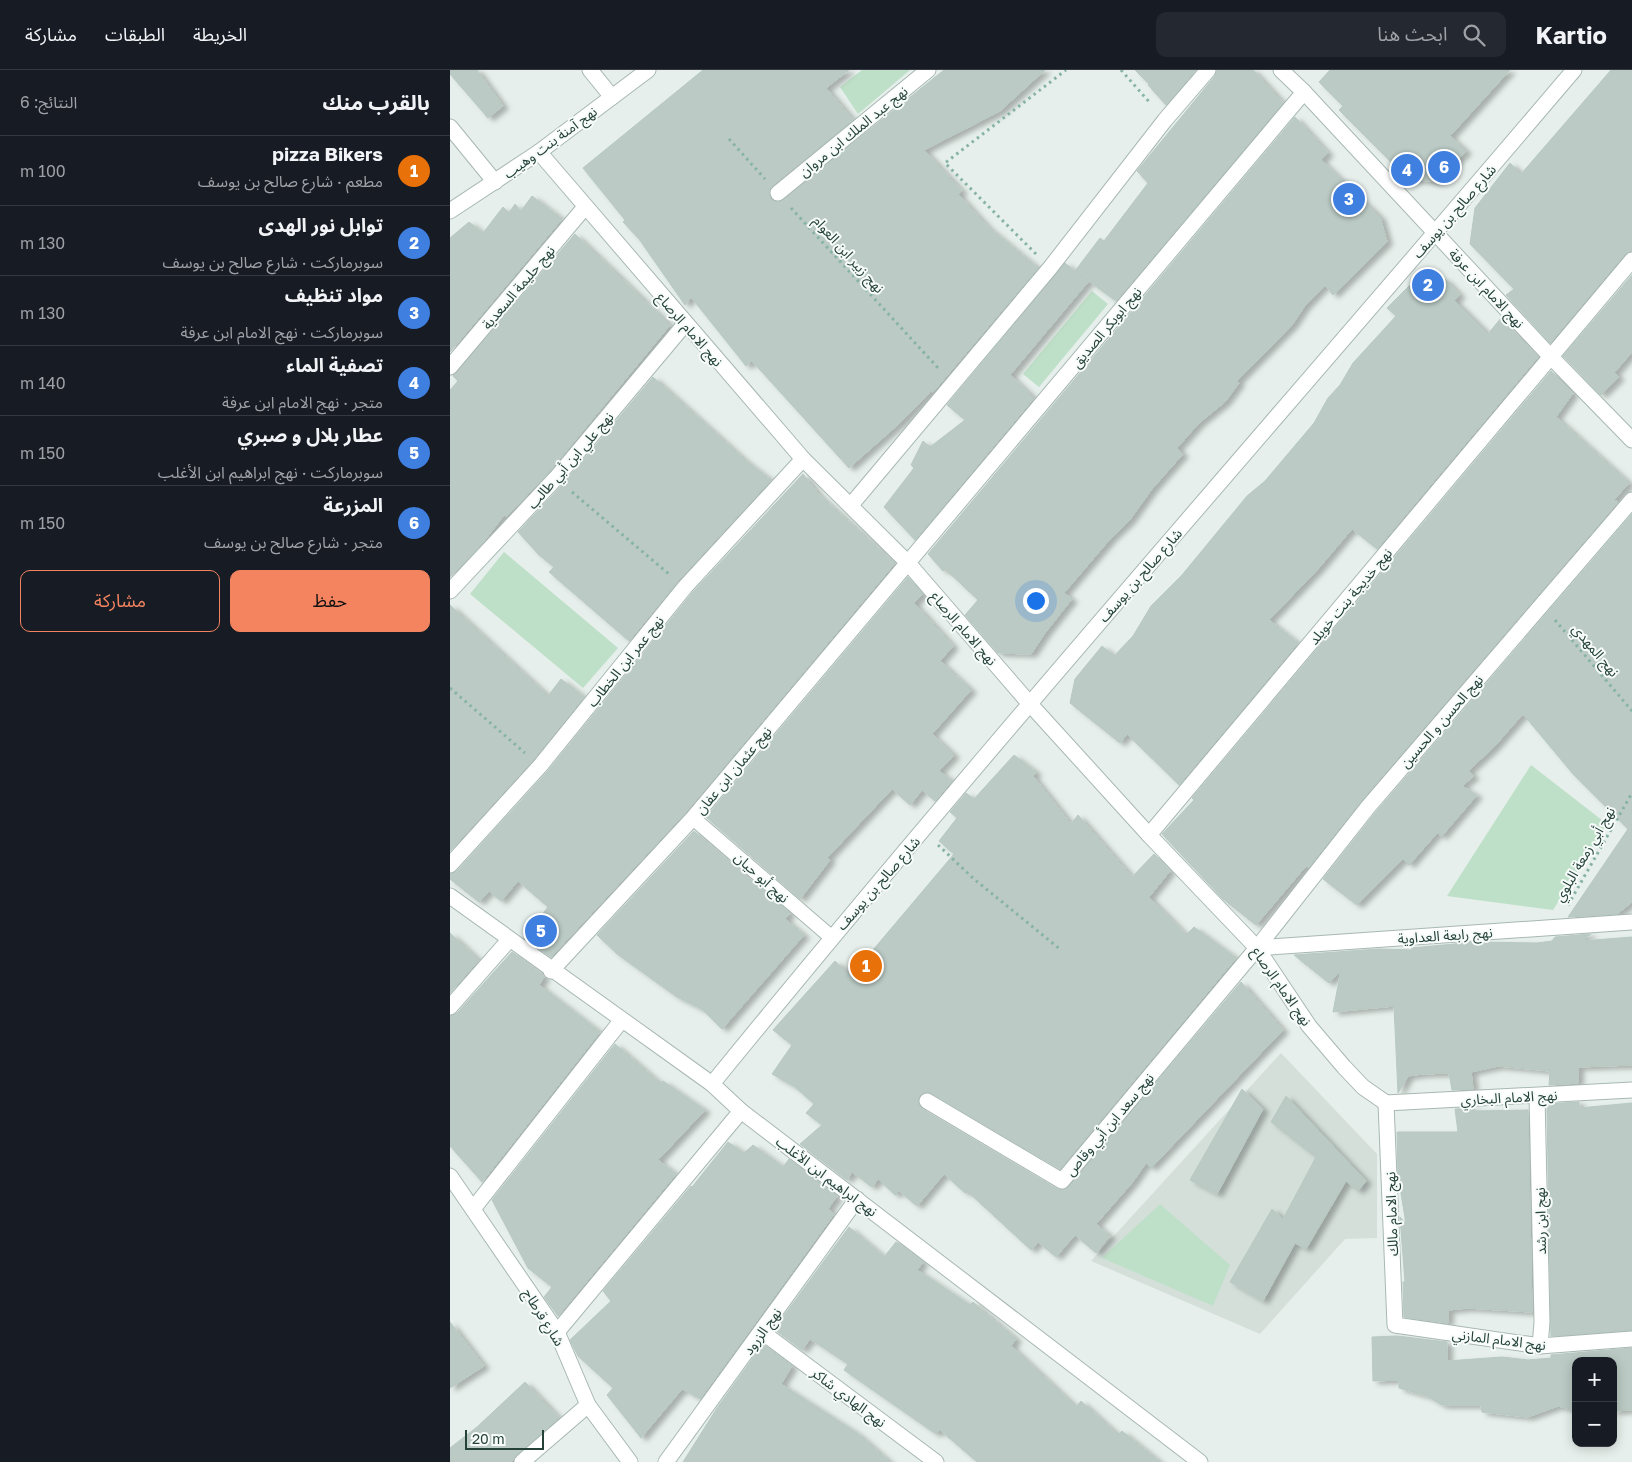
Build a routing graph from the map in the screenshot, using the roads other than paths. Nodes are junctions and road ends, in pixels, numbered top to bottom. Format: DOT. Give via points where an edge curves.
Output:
graph roads {
  1 [pos="590,70"];
  2 [pos="648,70"];
  3 [pos="928,70"];
  4 [pos="1208,70"];
  5 [pos="1281,70"];
  6 [pos="1574,70"];
  7 [pos="1304,92"];
  8 [pos="612,97"];
  9 [pos="450,127"];
  10 [pos="539,152"];
  11 [pos="495,182"];
  12 [pos="778,193"];
  13 [pos="585,207"];
  14 [pos="450,212"];
  15 [pos="1436,232"];
  16 [pos="1632,260"];
  17 [pos="685,324"];
  18 [pos="1550,356"];
  19 [pos="450,367"];
  20 [pos="1632,440"];
  21 [pos="803,459"];
  22 [pos="1632,500"];
  23 [pos="851,505"];
  24 [pos="908,563"];
  25 [pos="450,591"];
  26 [pos="1029,703"];
  27 [pos="693,818"];
  28 [pos="1149,835"];
  29 [pos="450,865"];
  30 [pos="450,896"];
  31 [pos="1632,922"];
  32 [pos="831,937"];
  33 [pos="509,940"];
  34 [pos="1257,948"];
  35 [pos="551,971"];
  36 [pos="450,1007"];
  37 [pos="621,1021"];
  38 [pos="712,1084"];
  39 [pos="1632,1090"];
  40 [pos="1537,1096"];
  41 [pos="927,1101"];
  42 [pos="1386,1103"];
  43 [pos="740,1110"];
  44 [pos="450,1176"];
  45 [pos="857,1199"];
  46 [pos="473,1209"];
  47 [pos="1395,1325"];
  48 [pos="557,1332"];
  49 [pos="762,1332"];
  50 [pos="1632,1339"];
  51 [pos="1540,1346"];
  52 [pos="588,1405"];
  53 [pos="522,1462"];
  54 [pos="630,1462"];
  55 [pos="666,1462"];
  56 [pos="936,1462"];
  57 [pos="1200,1462"];
  1 -- 8 [label="street"];
  2 -- 8 [label="street, نهج آمنة بنت وهيب"];
  3 -- 12 [label="street, نهج عبد الملك ابن مروان"];
  4 -- 23 [label="street" via="1050,268"];
  5 -- 7 [label="street, نهج الامام ابن عرفة"];
  6 -- 15 [label="street, شارع صالح بن يوسف"];
  7 -- 15 [label="street, نهج الامام ابن عرفة"];
  7 -- 24 [label="street, نهج ابوبكر الصديق"];
  8 -- 10 [label="street, نهج آمنة بنت وهيب"];
  9 -- 11 [label="street"];
  10 -- 11 [label="street, نهج آمنة بنت وهيب"];
  10 -- 13 [label="street, نهج الامام الرصاع"];
  11 -- 14 [label="street, نهج آمنة بنت وهيب"];
  13 -- 17 [label="street, نهج الامام الرصاع"];
  13 -- 19 [label="street, نهج حليمة السعدية"];
  15 -- 18 [label="street, نهج الامام ابن عرفة"];
  15 -- 26 [label="street, شارع صالح بن يوسف"];
  16 -- 18 [label="street, نهج خديجة بنت خويلد"];
  17 -- 21 [label="street, نهج الامام الرصاع"];
  17 -- 25 [label="street, نهج علي ابن أبي طالب" via="556,478"];
  18 -- 20 [label="street, نهج الامام ابن عرفة"];
  18 -- 28 [label="street, نهج خديجة بنت خويلد"];
  21 -- 23 [label="street, نهج الامام الرصاع"];
  21 -- 29 [label="street, نهج عمر ابن الخطاب" via="685,588 540,766"];
  22 -- 34 [label="street, نهج الحسن و الحسين" via="1368,807"];
  23 -- 24 [label="street, نهج الامام الرصاع"];
  24 -- 26 [label="street, نهج الامام الرصاع"];
  24 -- 27 [label="street, نهج عثمان ابن عفان"];
  26 -- 28 [label="street, نهج الامام الرصاع"];
  26 -- 32 [label="street, شارع صالح بن يوسف"];
  27 -- 32 [label="lane, نهج أبو حيان"];
  27 -- 35 [label="street, نهج عثمان ابن عفان"];
  28 -- 34 [label="street, نهج الامام الرصاع"];
  30 -- 33 [label="street, نهج ابراهيم ابن الأغلب"];
  31 -- 34 [label="street, نهج رابعة العداوية"];
  32 -- 38 [label="street, شارع صالح بن يوسف"];
  33 -- 35 [label="street, نهج ابراهيم ابن الأغلب"];
  33 -- 36 [label="street"];
  34 -- 41 [label="street, نهج سعد ابن أبي وقاص" via="1062,1181"];
  34 -- 42 [label="street, نهج الامام الرصاع" via="1309,1026 1363,1087"];
  35 -- 37 [label="street, نهج ابراهيم ابن الأغلب"];
  37 -- 38 [label="street, نهج ابراهيم ابن الأغلب"];
  37 -- 46 [label="street"];
  38 -- 43 [label="street, نهج ابراهيم ابن الأغلب"];
  39 -- 40 [label="street, نهج الامام البخاري"];
  40 -- 42 [label="street, نهج الامام البخاري"];
  40 -- 51 [label="street, نهج ابن رشد"];
  42 -- 47 [label="street, نهج الامام مالك"];
  43 -- 45 [label="street, نهج ابراهيم ابن الأغلب"];
  43 -- 48 [label="street"];
  44 -- 46 [label="street, شارع قرطاج"];
  45 -- 49 [label="street, نهج الزرود"];
  45 -- 57 [label="street, نهج ابراهيم ابن الأغلب"];
  46 -- 48 [label="street, شارع قرطاج"];
  47 -- 51 [label="street, نهج الامام المازني"];
  48 -- 52 [label="street, شارع قرطاج"];
  49 -- 55 [label="street, نهج الزرود"];
  49 -- 56 [label="street, نهج الهادي شاكر"];
  50 -- 51 [label="street, نهج الامام المازني"];
  52 -- 53 [label="street"];
  52 -- 54 [label="street, شارع قرطاج"];
}
